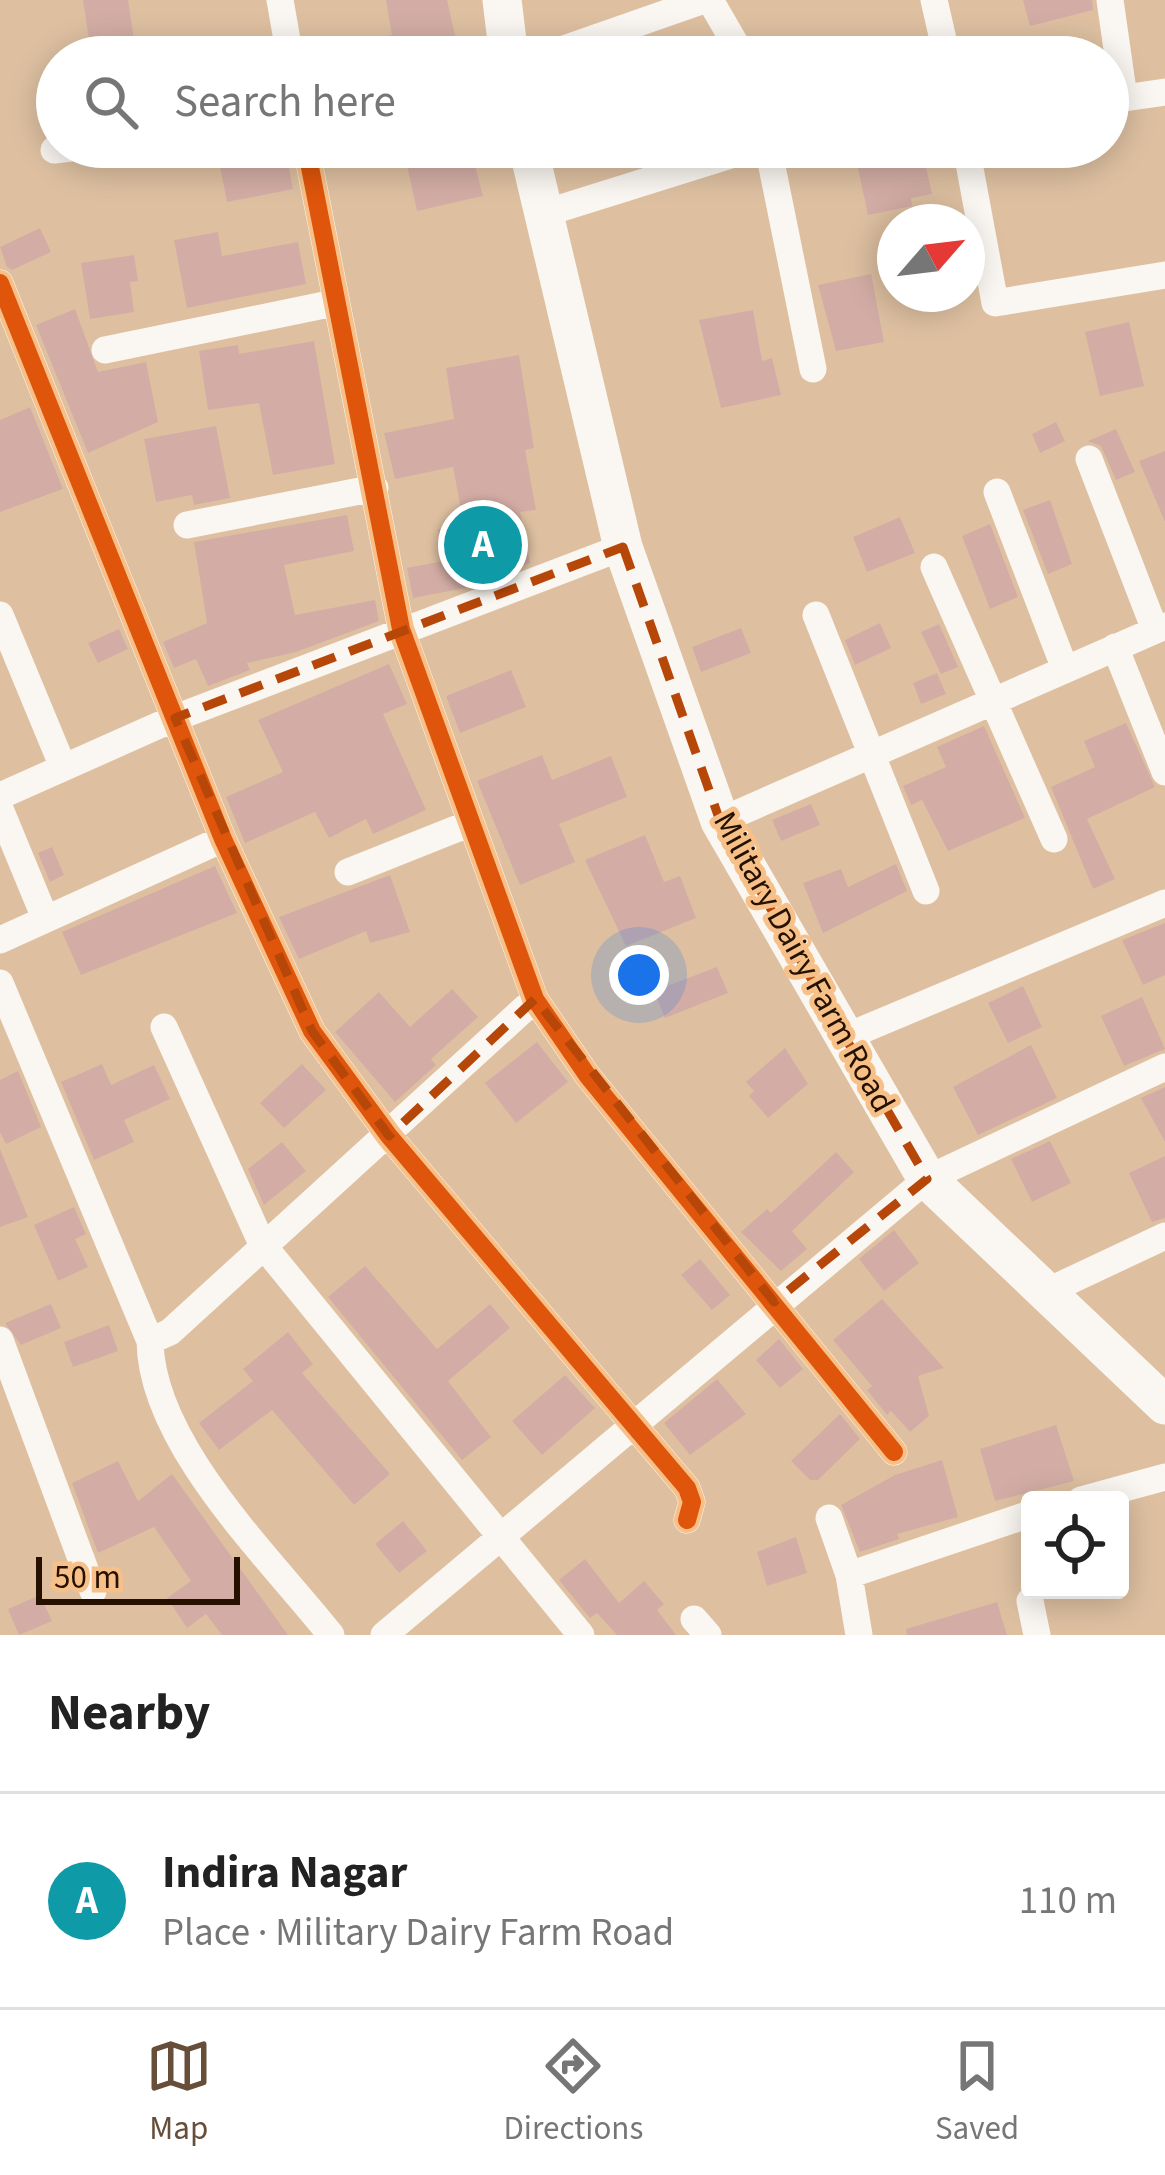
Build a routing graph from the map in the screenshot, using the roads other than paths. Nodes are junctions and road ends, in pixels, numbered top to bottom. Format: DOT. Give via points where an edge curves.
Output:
graph roads {
  1 [pos="280,0"];
  2 [pos="502,0"];
  3 [pos="707,0"];
  4 [pos="934,0"];
  5 [pos="1110,0"];
  6 [pos="286,36"];
  7 [pos="506,36"];
  8 [pos="602,36"];
  9 [pos="730,36"];
  10 [pos="942,36"];
  11 [pos="1112,36"];
  12 [pos="1165,92"];
  13 [pos="1129,97"];
  14 [pos="310,168"];
  15 [pos="532,168"];
  16 [pos="689,168"];
  17 [pos="772,168"];
  18 [pos="970,168"];
  19 [pos="542,214"];
  20 [pos="1165,275"];
  21 [pos="0,283"];
  22 [pos="334,302"];
  23 [pos="105,350"];
  24 [pos="813,369"];
  25 [pos="1089,459"];
  26 [pos="375,488"];
  27 [pos="997,492"];
  28 [pos="187,525"];
  29 [pos="623,547"];
  30 [pos="934,567"];
  31 [pos="0,615"];
  32 [pos="815,615"];
  33 [pos="1160,628"];
  34 [pos="400,629"];
  35 [pos="1115,647"];
  36 [pos="1065,670"];
  37 [pos="994,701"];
  38 [pos="175,718"];
  39 [pos="872,754"];
  40 [pos="63,766"];
  41 [pos="1165,772"];
  42 [pos="0,796"];
  43 [pos="0,809"];
  44 [pos="720,820"];
  45 [pos="471,823"];
  46 [pos="223,839"];
  47 [pos="1054,839"];
  48 [pos="348,872"];
  49 [pos="926,891"];
  50 [pos="1165,903"];
  51 [pos="45,918"];
  52 [pos="0,940"];
  53 [pos="0,983"];
  54 [pos="535,999"];
  55 [pos="164,1027"];
  56 [pos="843,1038"];
  57 [pos="1165,1067"];
  58 [pos="389,1136"];
  59 [pos="927,1179"];
  60 [pos="1165,1236"];
  61 [pos="262,1244"];
  62 [pos="1046,1292"];
  63 [pos="774,1302"];
  64 [pos="150,1341"];
  65 [pos="0,1343"];
  66 [pos="1165,1406"];
  67 [pos="636,1426"];
  68 [pos="894,1452"];
  69 [pos="1165,1477"];
  70 [pos="1114,1491"];
  71 [pos="1021,1517"];
  72 [pos="829,1518"];
  73 [pos="687,1520"];
  74 [pos="503,1536"];
  75 [pos="849,1575"];
  76 [pos="93,1591"];
  77 [pos="1030,1601"];
  78 [pos="331,1635"];
  79 [pos="384,1635"];
  80 [pos="581,1635"];
  81 [pos="859,1635"];
  82 [pos="1037,1635"];
  1 -- 6 [label="street"];
  2 -- 7 [label="main road"];
  3 -- 8 [label="street"];
  3 -- 9 [label="street"];
  4 -- 10 [label="street"];
  5 -- 11 [label="street"];
  12 -- 13 [label="street"];
  14 -- 22 [label="street"];
  15 -- 19 [label="main road, Military Dairy Farm Road"];
  16 -- 19 [label="street"];
  17 -- 24 [label="street"];
  18 -- 20 [label="street" via="995,303"];
  19 -- 29 [label="main road, Military Dairy Farm Road"];
  21 -- 38 [label="street"];
  22 -- 23 [label="street"];
  22 -- 26 [label="street"];
  25 -- 33 [label="street"];
  26 -- 28 [label="street"];
  26 -- 34 [label="street"];
  27 -- 36 [label="street"];
  29 -- 34 [label="street"];
  29 -- 44 [label="main road, Military Dairy Farm Road"];
  30 -- 37 [label="street"];
  31 -- 40 [label="street"];
  32 -- 39 [label="street"];
  33 -- 35 [label="street"];
  34 -- 38 [label="street"];
  34 -- 45 [label="street"];
  35 -- 36 [label="street"];
  35 -- 41 [label="street"];
  36 -- 37 [label="street"];
  37 -- 39 [label="street"];
  37 -- 47 [label="street"];
  38 -- 40 [label="street"];
  38 -- 46 [label="street"];
  39 -- 44 [label="street"];
  39 -- 49 [label="street"];
  40 -- 42 [label="street"];
  43 -- 51 [label="street"];
  44 -- 56 [label="main road, Military Dairy Farm Road"];
  45 -- 48 [label="street"];
  45 -- 54 [label="street"];
  46 -- 51 [label="street"];
  46 -- 58 [label="street" via="312,1031"];
  50 -- 56 [label="street"];
  51 -- 52 [label="street"];
  53 -- 64 [label="street"];
  54 -- 58 [label="street"];
  54 -- 63 [label="street" via="587,1075"];
  55 -- 61 [label="street"];
  56 -- 59 [label="main road, Military Dairy Farm Road"];
  57 -- 59 [label="street"];
  58 -- 61 [label="street"];
  58 -- 67 [label="street"];
  59 -- 62 [label="main road, Military Dairy Farm Road"];
  59 -- 63 [label="street"];
  60 -- 62 [label="street"];
  61 -- 64 [label="street" via="170,1332"];
  61 -- 74 [label="street"];
  62 -- 66 [label="main road, Military Dairy Farm Road"];
  63 -- 67 [label="street"];
  63 -- 68 [label="street"];
  64 -- 78 [label="street" via="153,1372 189,1453"];
  65 -- 76 [label="street"];
  67 -- 73 [label="street" via="687,1488"];
  67 -- 74 [label="street"];
  69 -- 70 [label="street"];
  71 -- 75 [label="street"];
  72 -- 75 [label="street"];
  74 -- 79 [label="street"];
  74 -- 80 [label="street"];
  75 -- 81 [label="street"];
  77 -- 82 [label="street"];
}
